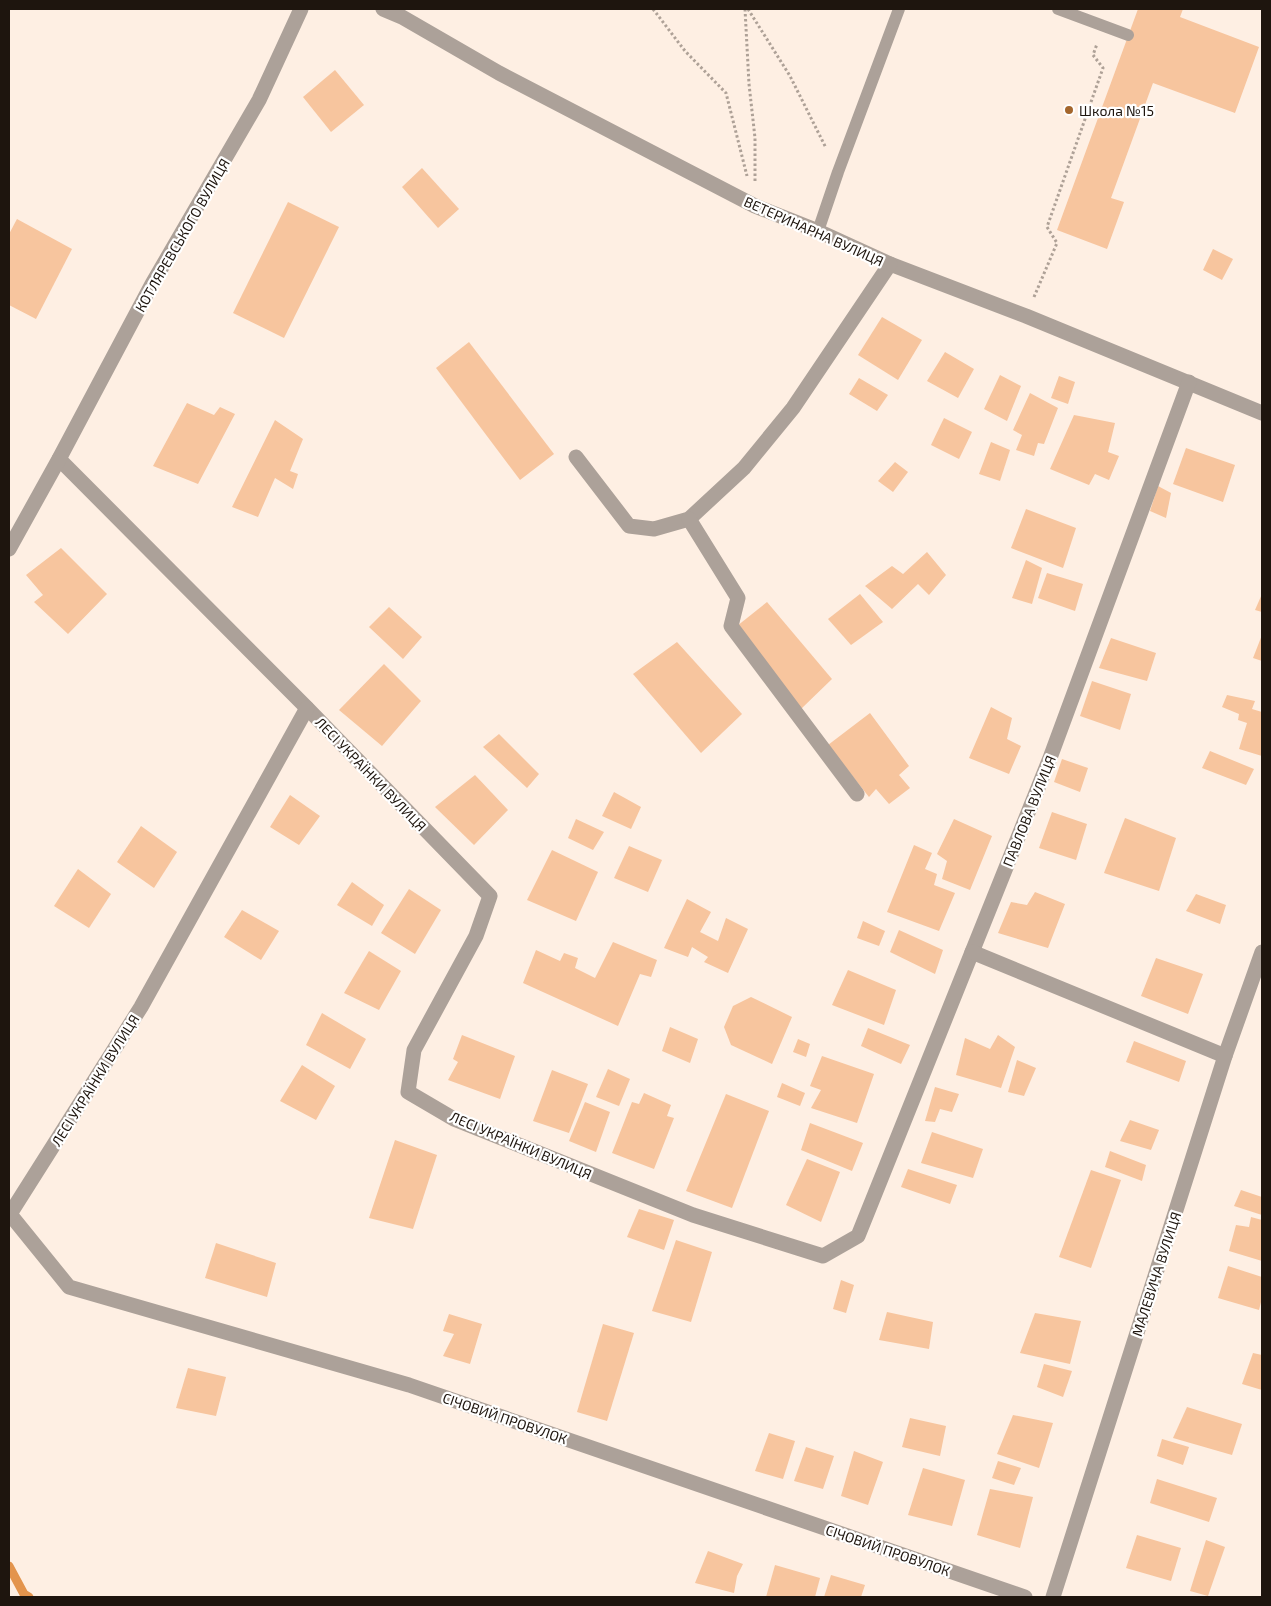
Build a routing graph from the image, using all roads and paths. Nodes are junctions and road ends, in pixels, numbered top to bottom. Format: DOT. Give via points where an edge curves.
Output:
graph roads {
  1 [pos="301,9"];
  2 [pos="383,9"];
  3 [pos="653,9"];
  4 [pos="747,9"];
  5 [pos="899,9"];
  6 [pos="1058,9"];
  7 [pos="1104,26"];
  8 [pos="1128,35"];
  9 [pos="838,172"];
  10 [pos="754,206"];
  11 [pos="818,231"];
  12 [pos="890,264"];
  13 [pos="1026,316"];
  14 [pos="1189,382"];
  15 [pos="1262,414"];
  16 [pos="576,457"];
  17 [pos="59,459"];
  18 [pos="690,519"];
  19 [pos="9,549"];
  20 [pos="307,708"];
  21 [pos="857,794"];
  22 [pos="972,952"];
  23 [pos="1262,952"];
  24 [pos="1225,1056"];
  25 [pos="9,1214"];
  26 [pos="858,1236"];
  27 [pos="1025,1597"];
  28 [pos="1053,1597"];
  1 -- 17 [label="street, КОТЛЯРЕВСЬКОГО ВУЛИЦЯ" via="260,100 152,284"];
  2 -- 10 [label="street, ВЕТЕРИНАРНА ВУЛИЦЯ"];
  3 -- 10 [label="path" via="685,51 726,93"];
  4 -- 9 [label="path" via="790,76"];
  4 -- 10 [label="path" via="749,84 755,138"];
  5 -- 9 [label="lane"];
  6 -- 7 [label="lane"];
  7 -- 8 [label="lane"];
  7 -- 13 [label="path" via="1093,55 1104,68 1047,227 1057,243"];
  9 -- 11 [label="lane"];
  10 -- 11 [label="street, ВЕТЕРИНАРНА ВУЛИЦЯ"];
  11 -- 12 [label="street, ВЕТЕРИНАРНА ВУЛИЦЯ"];
  12 -- 13 [label="street, ВЕТЕРИНАРНА ВУЛИЦЯ"];
  12 -- 18 [label="street" via="792,408 744,468"];
  13 -- 14 [label="street, ВЕТЕРИНАРНА ВУЛИЦЯ"];
  14 -- 15 [label="street, ВЕТЕРИНАРНА ВУЛИЦЯ"];
  14 -- 22 [label="street, ПАВЛОВА ВУЛИЦЯ" via="1054,749"];
  16 -- 18 [label="street" via="628,526 654,529"];
  17 -- 19 [label="street, КОТЛЯРЕВСЬКОГО ВУЛИЦЯ"];
  17 -- 20 [label="street, ЛЕСІ УКРАЇНКИ ВУЛИЦЯ"];
  18 -- 21 [label="street" via="738,598 732,626"];
  20 -- 25 [label="street, ЛЕСІ УКРАЇНКИ ВУЛИЦЯ" via="141,1007"];
  20 -- 26 [label="street, ЛЕСІ УКРАЇНКИ ВУЛИЦЯ" via="490,896 476,936 414,1050 408,1092 454,1119 693,1215 823,1256"];
  22 -- 24 [label="street"];
  22 -- 26 [label="street, ПАВЛОВА ВУЛИЦЯ"];
  23 -- 24 [label="street, МАЛЕВИЧА ВУЛИЦЯ"];
  24 -- 28 [label="street, МАЛЕВИЧА ВУЛИЦЯ"];
  25 -- 27 [label="street, СІЧОВИЙ ПРОВУЛОК" via="69,1288 409,1385"];
}
